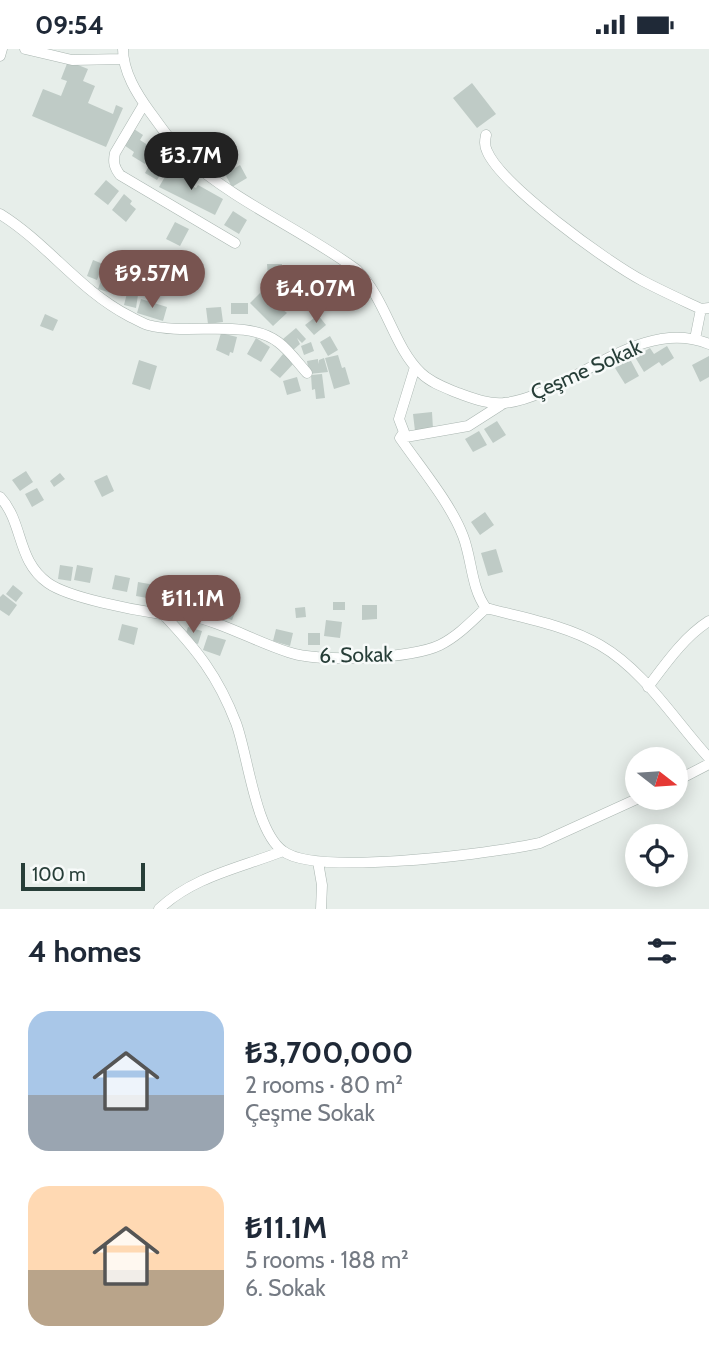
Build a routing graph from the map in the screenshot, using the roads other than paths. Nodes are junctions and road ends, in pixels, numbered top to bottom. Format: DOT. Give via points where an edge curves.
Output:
graph roads {
  1 [pos="2,49"];
  2 [pos="25,49"];
  3 [pos="123,54"];
  4 [pos="0,56"];
  5 [pos="144,104"];
  6 [pos="486,135"];
  7 [pos="0,214"];
  8 [pos="235,243"];
  9 [pos="705,308"];
  10 [pos="695,339"];
  11 [pos="709,344"];
  12 [pos="415,367"];
  13 [pos="307,373"];
  14 [pos="504,403"];
  15 [pos="400,438"];
  16 [pos="0,497"];
  17 [pos="486,608"];
  18 [pos="163,614"];
  19 [pos="709,621"];
  20 [pos="648,687"];
  21 [pos="709,758"];
  22 [pos="709,764"];
  23 [pos="688,775"];
  24 [pos="625,804"];
  25 [pos="283,851"];
  26 [pos="318,862"];
  27 [pos="159,909"];
  28 [pos="321,909"];
  1 -- 4 [label="street"];
  2 -- 3 [label="street" via="72,60"];
  3 -- 5 [label="street, Çeşme Sokak"];
  5 -- 8 [label="street" via="115,153 115,169"];
  5 -- 12 [label="street, Çeşme Sokak" via="196,165 357,269 374,289"];
  6 -- 9 [label="street" via="487,152 504,176 573,234 642,281"];
  7 -- 13 [label="street" via="24,229 99,298 124,313 148,325 258,331 281,344"];
  9 -- 10 [label="street"];
  10 -- 11 [label="street, Çeşme Sokak"];
  10 -- 14 [label="street, Çeşme Sokak" via="628,348 541,392"];
  12 -- 14 [label="street, Çeşme Sokak" via="444,387"];
  12 -- 15 [label="street" via="399,419 404,432"];
  14 -- 15 [label="street" via="468,426"];
  15 -- 17 [label="street" via="462,533 477,596"];
  16 -- 18 [label="street, 6. Sokak" via="12,513 26,560 47,583 72,594"];
  17 -- 18 [label="street, 6. Sokak" via="454,637 432,648 409,654 341,657 290,653 197,618"];
  17 -- 20 [label="street" via="586,638 611,652"];
  18 -- 25 [label="street" via="212,673 236,723 260,813"];
  19 -- 20 [label="street" via="678,649"];
  20 -- 21 [label="street"];
  22 -- 23 [label="street"];
  24 -- 26 [label="street" via="525,846 402,860"];
  25 -- 26 [label="street"];
  25 -- 27 [label="street" via="204,879"];
  26 -- 28 [label="street"];
}
